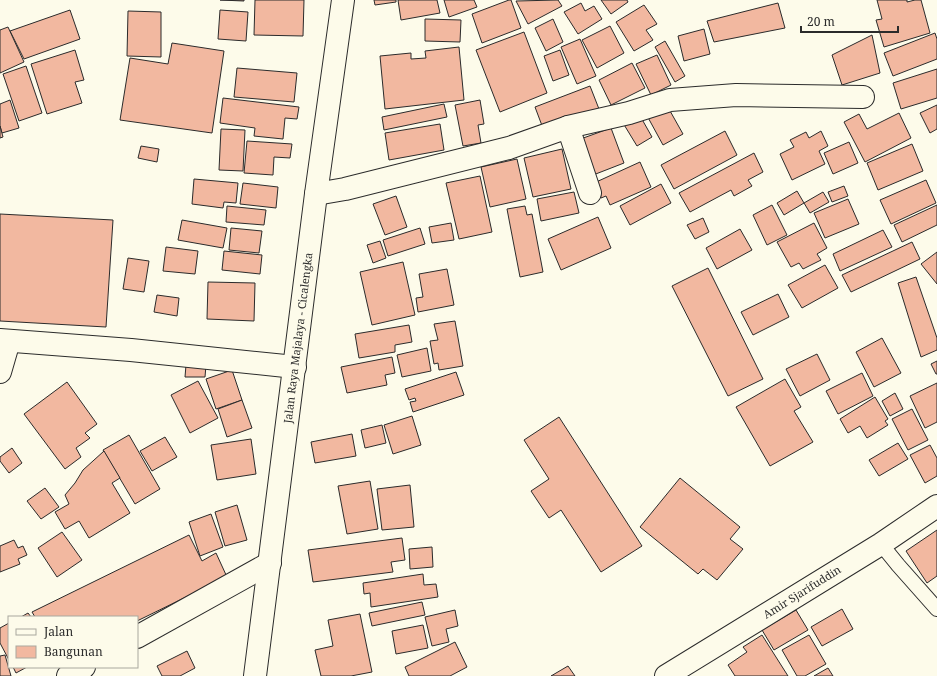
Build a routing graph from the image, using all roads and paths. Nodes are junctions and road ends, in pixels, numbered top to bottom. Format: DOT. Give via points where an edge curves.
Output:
graph roads {
  1 [pos="343,0"];
  2 [pos="863,97"];
  3 [pos="568,127"];
  4 [pos="590,193"];
  5 [pos="316,194"];
  6 [pos="5,340"];
  7 [pos="295,367"];
  8 [pos="0,372"];
  9 [pos="937,506"];
  10 [pos="881,544"];
  11 [pos="270,563"];
  12 [pos="937,609"];
  13 [pos="138,636"];
  14 [pos="82,668"];
  15 [pos="680,673"];
  16 [pos="68,676"];
  17 [pos="255,676"];
  1 -- 5 [label="street, Jalan Raya Majalaya - Cicalengka"];
  2 -- 3 [label="street" via="736,95 670,100 629,113"];
  3 -- 4 [label="street"];
  3 -- 5 [label="street" via="509,148"];
  5 -- 7 [label="street, Jalan Raya Majalaya - Cicalengka"];
  6 -- 7 [label="street"];
  6 -- 8 [label="street"];
  7 -- 11 [label="street, Jalan Raya Majalaya - Cicalengka"];
  9 -- 10 [label="street, Amir Sjarifuddin"];
  10 -- 12 [label="lane"];
  10 -- 15 [label="street, Amir Sjarifuddin"];
  11 -- 13 [label="street"];
  11 -- 17 [label="street, Jalan Raya Majalaya - Cicalengka"];
  14 -- 16 [label="street"];
}
